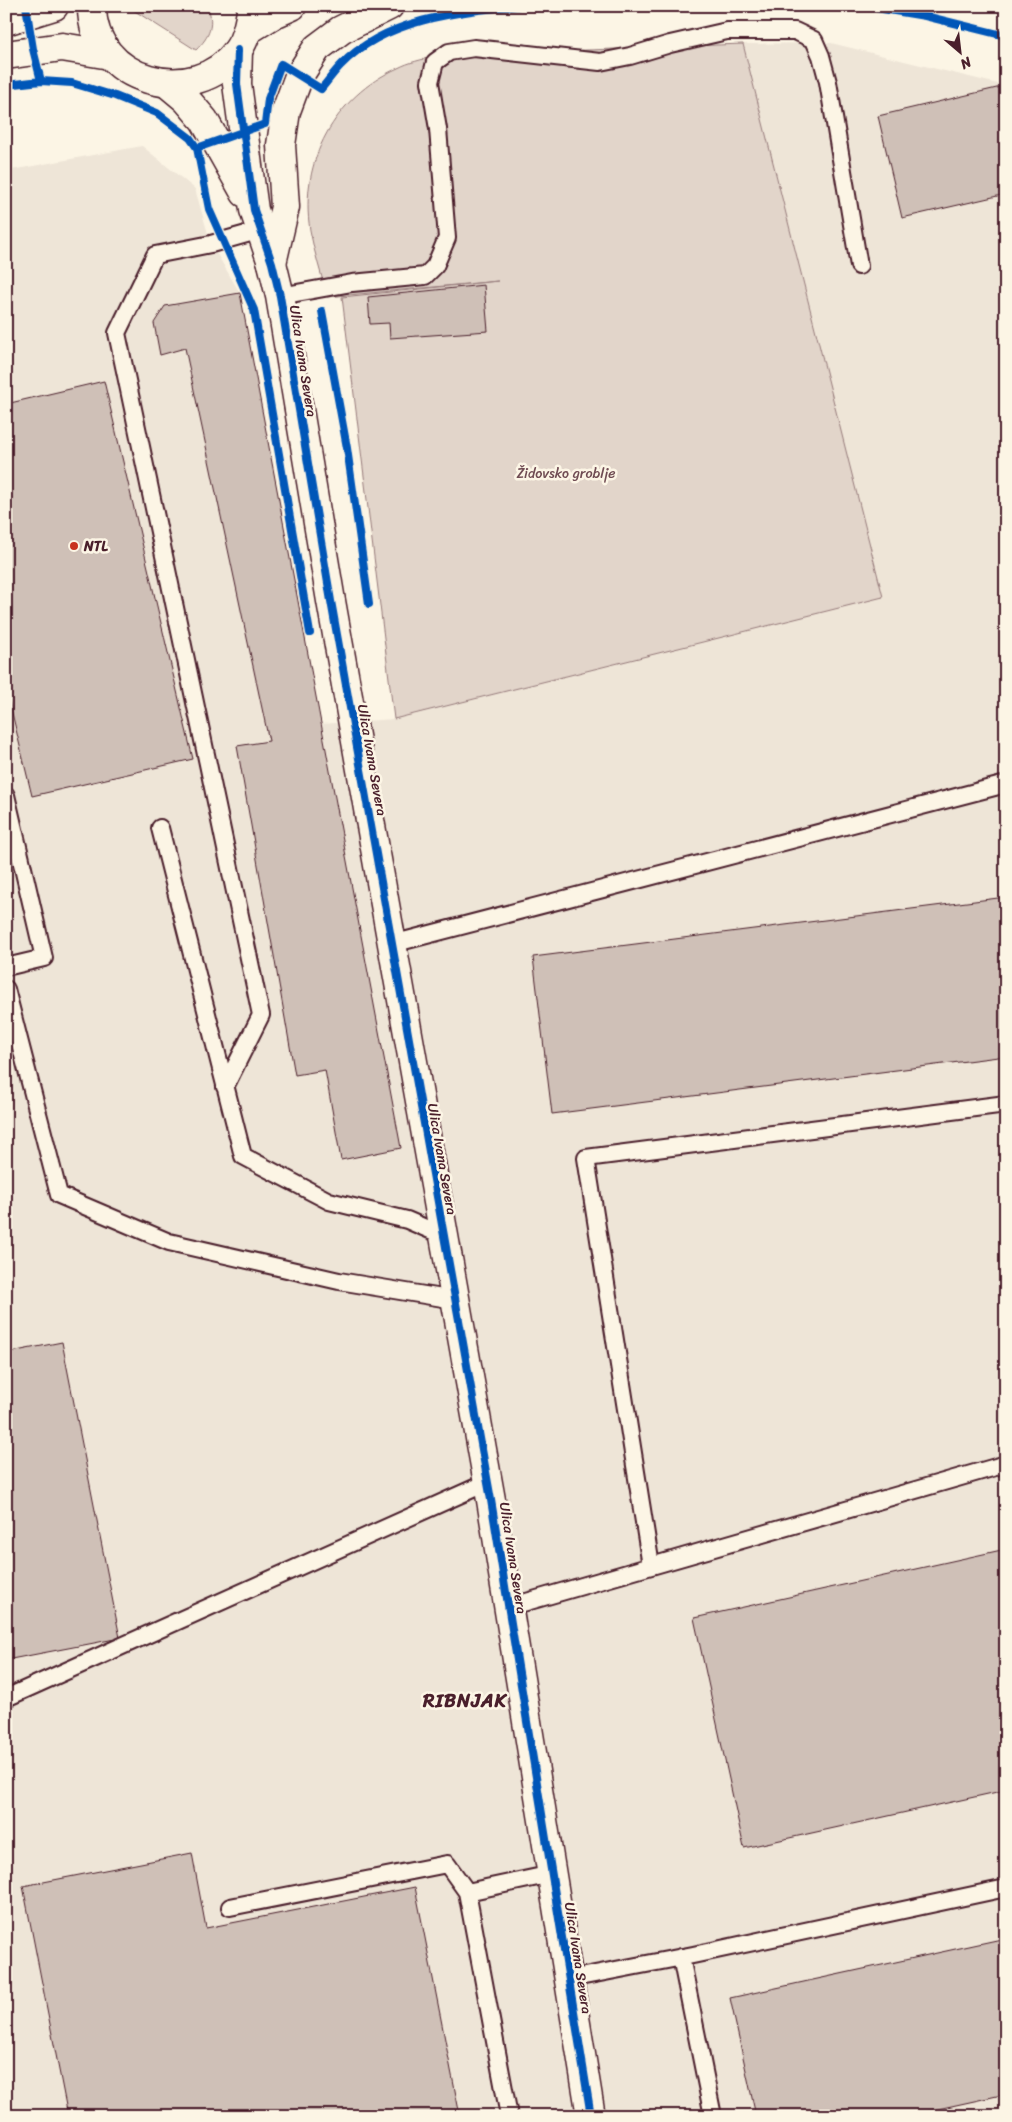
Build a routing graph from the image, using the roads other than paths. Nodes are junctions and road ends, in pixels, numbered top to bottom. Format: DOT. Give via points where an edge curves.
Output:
graph roads {
  1 [pos="54,6"];
  2 [pos="92,6"];
  3 [pos="292,6"];
  4 [pos="389,6"];
  5 [pos="6,21"];
  6 [pos="246,29"];
  7 [pos="6,55"];
  8 [pos="110,55"];
  9 [pos="168,84"];
  10 [pos="258,220"];
  11 [pos="272,263"];
  12 [pos="859,266"];
  13 [pos="280,296"];
  14 [pos="1006,784"];
  15 [pos="6,795"];
  16 [pos="160,828"];
  17 [pos="392,944"];
  18 [pos="6,967"];
  19 [pos="6,989"];
  20 [pos="225,1087"];
  21 [pos="1006,1104"];
  22 [pos="444,1236"];
  23 [pos="455,1300"];
  24 [pos="1006,1464"];
  25 [pos="488,1482"];
  26 [pos="651,1566"];
  27 [pos="509,1607"];
  28 [pos="6,1698"];
  29 [pos="552,1874"];
  30 [pos="1006,1888"];
  31 [pos="467,1892"];
  32 [pos="230,1907"];
  33 [pos="681,1957"];
  34 [pos="569,1979"];
  35 [pos="509,2116"];
  36 [pos="591,2116"];
  37 [pos="713,2116"];
  1 -- 5 [label="street"];
  2 -- 8 [label="street" via="98,35"];
  3 -- 6 [label="street"];
  4 -- 11 [label="street" via="341,30 317,48 299,76 286,112 282,137 285,207"];
  6 -- 9 [label="street" via="224,65 207,76"];
  6 -- 10 [label="street, Ulica Ivana Severa" via="237,84"];
  7 -- 8 [label="street" via="62,47"];
  8 -- 9 [label="street" via="132,73 146,80"];
  9 -- 10 [label="street, Ulica Ivana Severa" via="204,120"];
  10 -- 11 [label="street, Ulica Ivana Severa"];
  10 -- 20 [label="lane" via="211,244 155,255 117,334 261,1016"];
  11 -- 13 [label="street, Ulica Ivana Severa"];
  12 -- 13 [label="lane" via="828,82 814,40 795,31 727,31 600,62 474,48 449,52 435,62 430,82 438,129 447,238 435,266 425,276 352,283"];
  13 -- 17 [label="street, Ulica Ivana Severa"];
  14 -- 17 [label="lane"];
  15 -- 18 [label="lane" via="44,958"];
  16 -- 20 [label="lane"];
  17 -- 22 [label="street, Ulica Ivana Severa"];
  19 -- 23 [label="lane" via="59,1195 169,1242 339,1281"];
  20 -- 22 [label="lane" via="243,1156 329,1201 407,1220"];
  21 -- 26 [label="lane" via="586,1158"];
  22 -- 23 [label="street, Ulica Ivana Severa"];
  23 -- 25 [label="street, Ulica Ivana Severa"];
  24 -- 26 [label="lane"];
  25 -- 27 [label="street, Ulica Ivana Severa"];
  25 -- 28 [label="lane"];
  26 -- 27 [label="lane"];
  27 -- 29 [label="street, Ulica Ivana Severa"];
  29 -- 31 [label="lane"];
  29 -- 34 [label="street, Ulica Ivana Severa"];
  30 -- 33 [label="lane"];
  31 -- 32 [label="lane" via="447,1864"];
  31 -- 35 [label="lane"];
  33 -- 34 [label="lane"];
  33 -- 37 [label="lane"];
  34 -- 36 [label="street, Ulica Ivana Severa"];
}
